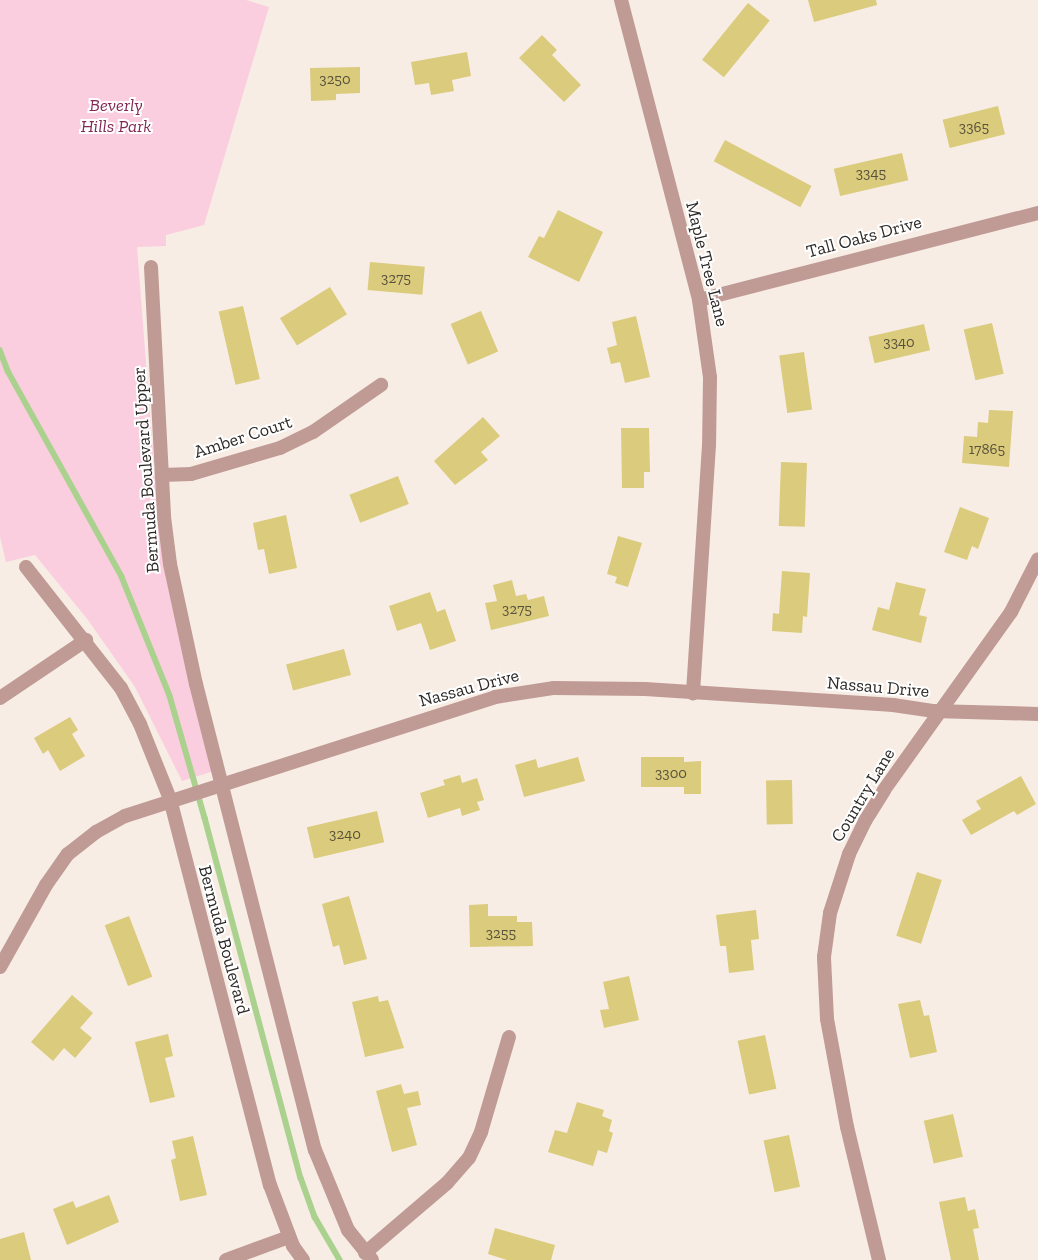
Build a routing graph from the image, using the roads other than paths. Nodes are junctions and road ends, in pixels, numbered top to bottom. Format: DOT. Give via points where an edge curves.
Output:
graph roads {
  1 [pos="621,0"];
  2 [pos="1038,213"];
  3 [pos="151,267"];
  4 [pos="699,300"];
  5 [pos="380,385"];
  6 [pos="162,475"];
  7 [pos="1038,558"];
  8 [pos="26,567"];
  9 [pos="86,640"];
  10 [pos="693,693"];
  11 [pos="0,698"];
  12 [pos="942,712"];
  13 [pos="1038,714"];
  14 [pos="216,787"];
  15 [pos="170,799"];
  16 [pos="0,967"];
  17 [pos="509,1037"];
  18 [pos="289,1237"];
  19 [pos="368,1257"];
  20 [pos="226,1260"];
  21 [pos="303,1260"];
  22 [pos="879,1260"];
  1 -- 4 [label="street, Maple Tree Lane"];
  2 -- 4 [label="street, Tall Oaks Drive"];
  3 -- 6 [label="street, Bermuda Boulevard Upper"];
  4 -- 10 [label="street, Maple Tree Lane" via="710,377 709,444"];
  5 -- 6 [label="street, Amber Court" via="313,432 280,448 191,474"];
  6 -- 14 [label="street, Bermuda Boulevard Upper" via="170,564"];
  7 -- 12 [label="street, Country Lane" via="1011,612"];
  8 -- 9 [label="street, Bermuda Boulevard"];
  9 -- 11 [label="street"];
  9 -- 15 [label="street, Bermuda Boulevard" via="121,688 140,724"];
  10 -- 12 [label="street, Nassau Drive" via="893,705"];
  10 -- 14 [label="street, Nassau Drive" via="585,687 527,690 459,707"];
  12 -- 13 [label="street, Nassau Drive"];
  12 -- 22 [label="street, Country Lane" via="865,821 839,881 826,933 824,989 830,1042"];
  14 -- 15 [label="street, Nassau Drive"];
  14 -- 19 [label="street, Bermuda Boulevard" via="315,1150 348,1230"];
  15 -- 16 [label="street, Nassau Drive" via="125,816 96,832 68,854 46,885"];
  15 -- 18 [label="street, Bermuda Boulevard" via="268,1175"];
  17 -- 19 [label="street" via="481,1132 469,1158"];
  18 -- 20 [label="street"];
  18 -- 21 [label="street, Bermuda Boulevard"];
}
